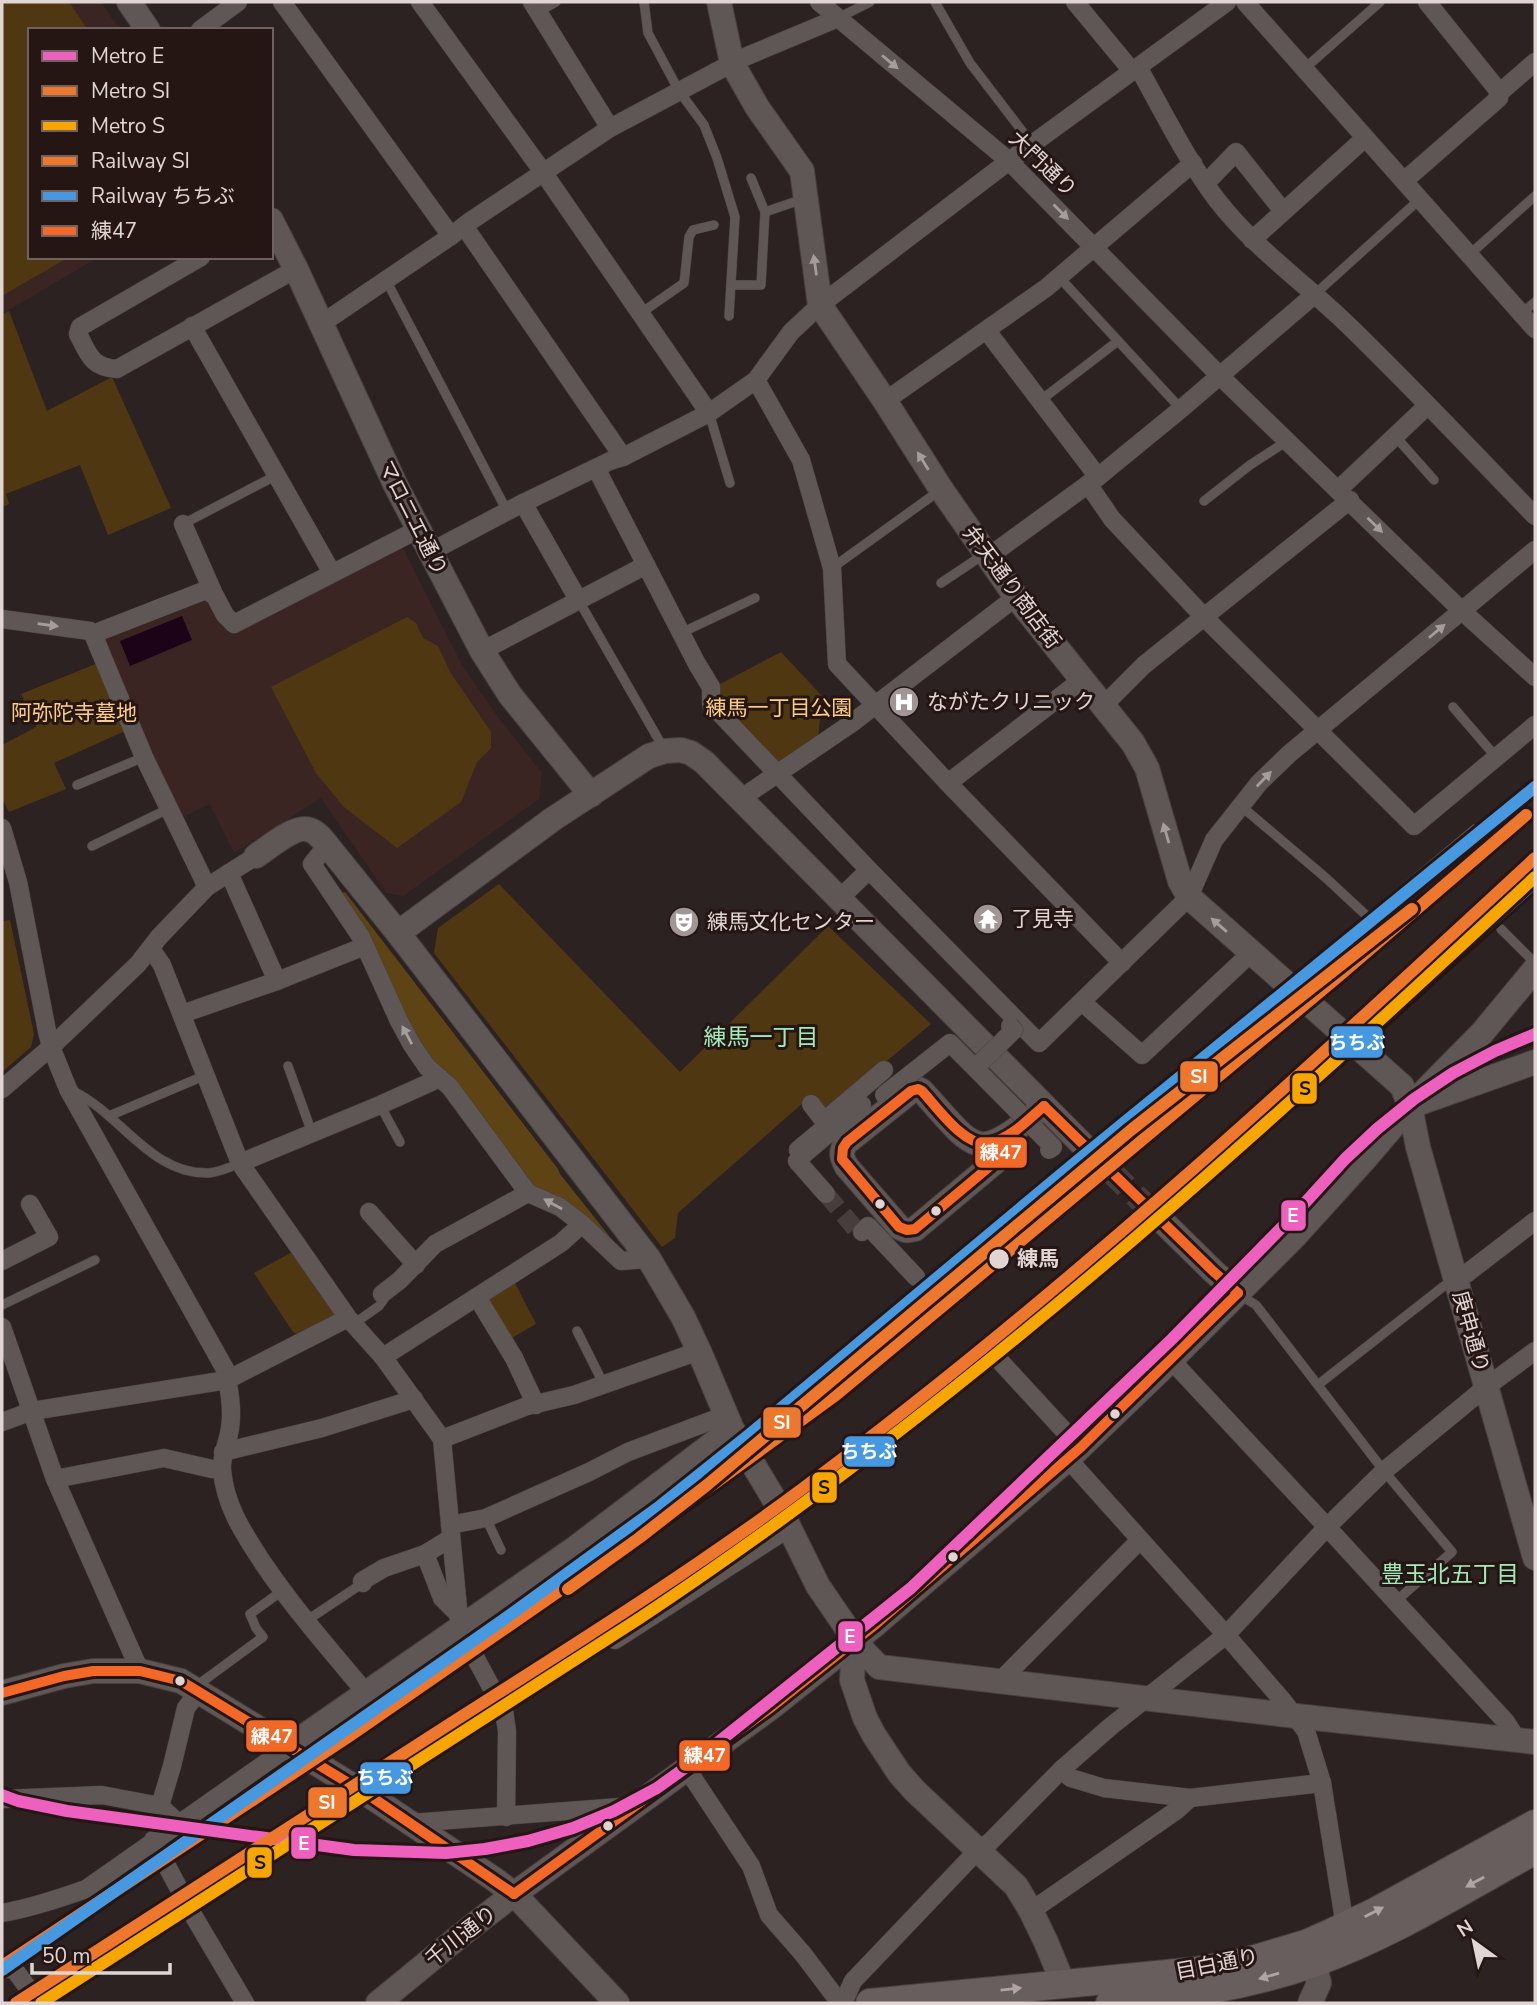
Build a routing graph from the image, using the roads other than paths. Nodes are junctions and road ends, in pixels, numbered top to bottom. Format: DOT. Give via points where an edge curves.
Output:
graph roads {
  1 [pos="129,2"];
  2 [pos="238,2"];
  3 [pos="282,2"];
  4 [pos="420,2"];
  5 [pos="556,2"];
  6 [pos="644,2"];
  7 [pos="719,2"];
  8 [pos="870,2"];
  9 [pos="935,2"];
  10 [pos="1075,2"];
  11 [pos="1227,2"];
  12 [pos="1245,2"];
  13 [pos="1380,2"];
  14 [pos="1427,2"];
  15 [pos="535,7"];
  16 [pos="827,7"];
  17 [pos="147,28"];
  18 [pos="203,28"];
  19 [pos="1535,62"];
  20 [pos="732,63"];
  21 [pos="1135,69"];
  22 [pos="1304,69"];
  23 [pos="679,91"];
  24 [pos="1498,94"];
  25 [pos="610,128"];
  26 [pos="1365,138"];
  27 [pos="1032,145"];
  28 [pos="1009,161"];
  29 [pos="1193,163"];
  30 [pos="542,172"];
  31 [pos="751,178"];
  32 [pos="1404,181"];
  33 [pos="1206,183"];
  34 [pos="1535,197"];
  35 [pos="805,199"];
  36 [pos="1420,199"];
  37 [pos="1283,211"];
  38 [pos="765,212"];
  39 [pos="273,224"];
  40 [pos="714,225"];
  41 [pos="457,231"];
  42 [pos="1252,240"];
  43 [pos="1095,247"];
  44 [pos="1469,255"];
  45 [pos="198,259"];
  46 [pos="296,269"];
  47 [pos="1059,277"];
  48 [pos="386,280"];
  49 [pos="731,285"];
  50 [pos="1314,295"];
  51 [pos="820,305"];
  52 [pos="1528,308"];
  53 [pos="641,313"];
  54 [pos="729,316"];
  55 [pos="321,324"];
  56 [pos="192,326"];
  57 [pos="1535,329"];
  58 [pos="987,331"];
  59 [pos="1118,341"];
  60 [pos="1220,376"];
  61 [pos="756,380"];
  62 [pos="1041,400"];
  63 [pos="885,401"];
  64 [pos="1427,406"];
  65 [pos="1181,409"];
  66 [pos="709,413"];
  67 [pos="1395,436"];
  68 [pos="1287,441"];
  69 [pos="623,457"];
  70 [pos="596,468"];
  71 [pos="277,475"];
  72 [pos="1434,480"];
  73 [pos="1093,481"];
  74 [pos="730,483"];
  75 [pos="941,489"];
  76 [pos="1344,495"];
  77 [pos="1204,501"];
  78 [pos="523,503"];
  79 [pos="507,512"];
  80 [pos="1535,516"];
  81 [pos="183,524"];
  82 [pos="419,530"];
  83 [pos="1535,550"];
  84 [pos="430,552"];
  85 [pos="986,555"];
  86 [pos="646,565"];
  87 [pos="832,568"];
  88 [pos="332,573"];
  89 [pos="941,583"];
  90 [pos="212,592"];
  91 [pos="1016,597"];
  92 [pos="755,598"];
  93 [pos="579,601"];
  94 [pos="1461,610"];
  95 [pos="1204,617"];
  96 [pos="2,619"];
  97 [pos="681,633"];
  98 [pos="93,634"];
  99 [pos="482,651"];
  100 [pos="1535,677"];
  101 [pos="1083,680"];
  102 [pos="876,705"];
  103 [pos="1104,705"];
  104 [pos="1453,707"];
  105 [pos="1535,725"];
  106 [pos="1318,730"];
  107 [pos="665,751"];
  108 [pos="144,757"];
  109 [pos="1496,757"];
  110 [pos="777,774"];
  111 [pos="948,783"];
  112 [pos="77,785"];
  113 [pos="591,795"];
  114 [pos="740,799"];
  115 [pos="1241,806"];
  116 [pos="168,809"];
  117 [pos="2,828"];
  118 [pos="1475,830"];
  119 [pos="327,845"];
  120 [pos="92,846"];
  121 [pos="256,856"];
  122 [pos="869,870"];
  123 [pos="229,873"];
  124 [pos="206,887"];
  125 [pos="1189,897"];
  126 [pos="839,899"];
  127 [pos="1501,929"];
  128 [pos="398,933"];
  129 [pos="365,946"];
  130 [pos="151,949"];
  131 [pos="1251,953"];
  132 [pos="1122,963"];
  133 [pos="1535,963"];
  134 [pos="1535,969"];
  135 [pos="277,981"];
  136 [pos="1083,1002"];
  137 [pos="182,1014"];
  138 [pos="1010,1026"];
  139 [pos="51,1047"];
  140 [pos="1535,1062"];
  141 [pos="288,1066"];
  142 [pos="975,1068"];
  143 [pos="884,1070"];
  144 [pos="206,1075"];
  145 [pos="440,1078"];
  146 [pos="2,1089"];
  147 [pos="68,1089"];
  148 [pos="884,1095"];
  149 [pos="811,1104"];
  150 [pos="380,1105"];
  151 [pos="862,1105"];
  152 [pos="842,1106"];
  153 [pos="1044,1106"];
  154 [pos="1410,1106"];
  155 [pos="109,1116"];
  156 [pos="313,1133"];
  157 [pos="1013,1133"];
  158 [pos="400,1142"];
  159 [pos="1083,1145"];
  160 [pos="1054,1150"];
  161 [pos="803,1155"];
  162 [pos="240,1163"];
  163 [pos="528,1193"];
  164 [pos="826,1194"];
  165 [pos="30,1204"];
  166 [pos="369,1212"];
  167 [pos="1158,1217"];
  168 [pos="1535,1222"];
  169 [pos="582,1224"];
  170 [pos="862,1232"];
  171 [pos="649,1259"];
  172 [pos="2,1261"];
  173 [pos="95,1261"];
  174 [pos="416,1265"];
  175 [pos="916,1277"];
  176 [pos="1456,1280"];
  177 [pos="1238,1293"];
  178 [pos="382,1294"];
  179 [pos="477,1297"];
  180 [pos="2,1304"];
  181 [pos="352,1320"];
  182 [pos="2,1327"];
  183 [pos="577,1331"];
  184 [pos="699,1350"];
  185 [pos="1535,1351"];
  186 [pos="383,1357"];
  187 [pos="998,1359"];
  188 [pos="1171,1360"];
  189 [pos="227,1380"];
  190 [pos="1319,1384"];
  191 [pos="604,1385"];
  192 [pos="1486,1387"];
  193 [pos="414,1399"];
  194 [pos="536,1405"];
  195 [pos="32,1411"];
  196 [pos="2,1422"];
  197 [pos="729,1422"];
  198 [pos="442,1439"];
  199 [pos="1074,1453"];
  200 [pos="223,1461"];
  201 [pos="1384,1471"];
  202 [pos="55,1479"];
  203 [pos="1529,1510"];
  204 [pos="486,1518"];
  205 [pos="1328,1527"];
  206 [pos="789,1528"];
  207 [pos="451,1531"];
  208 [pos="1140,1540"];
  209 [pos="501,1550"];
  210 [pos="425,1553"];
  211 [pos="1535,1558"];
  212 [pos="363,1583"];
  213 [pos="282,1591"];
  214 [pos="1396,1601"];
  215 [pos="306,1621"];
  216 [pos="459,1622"];
  217 [pos="1226,1635"];
  218 [pos="615,1640"];
  219 [pos="854,1641"];
  220 [pos="140,1671"];
  221 [pos="999,1682"];
  222 [pos="196,1689"];
  223 [pos="2,1693"];
  224 [pos="367,1694"];
  225 [pos="1147,1698"];
  226 [pos="1296,1716"];
  227 [pos="1527,1742"];
  228 [pos="288,1748"];
  229 [pos="687,1769"];
  230 [pos="1061,1770"];
  231 [pos="1322,1783"];
  232 [pos="1190,1798"];
  233 [pos="2,1799"];
  234 [pos="160,1805"];
  235 [pos="633,1806"];
  236 [pos="506,1817"];
  237 [pos="179,1824"];
  238 [pos="411,1824"];
  239 [pos="1535,1824"];
  240 [pos="153,1840"];
  241 [pos="978,1850"];
  242 [pos="1535,1850"];
  243 [pos="514,1894"];
  244 [pos="1031,1911"];
  245 [pos="2,1913"];
  246 [pos="1345,1926"];
  247 [pos="1310,1953"];
  248 [pos="2,1969"];
  249 [pos="1061,1984"];
  250 [pos="39,2003"];
  251 [pos="245,2003"];
  252 [pos="378,2003"];
  253 [pos="617,2003"];
  254 [pos="842,2003"];
  255 [pos="870,2003"];
  256 [pos="1111,2003"];
  257 [pos="1310,2003"];
  1 -- 17 [label="street"];
  2 -- 18 [label="street"];
  3 -- 41 [label="street"];
  4 -- 30 [label="street"];
  5 -- 15 [label="lane"];
  6 -- 23 [label="lane" via="649,33"];
  7 -- 20 [label="street, 弁天通り商店街"];
  8 -- 16 [label="lane"];
  9 -- 27 [label="lane" via="971,63"];
  10 -- 21 [label="street"];
  11 -- 21 [label="street"];
  12 -- 22 [label="street"];
  13 -- 22 [label="lane"];
  14 -- 24 [label="street"];
  15 -- 25 [label="street"];
  16 -- 20 [label="street"];
  16 -- 28 [label="street, 大門通り, one-way"];
  19 -- 24 [label="street"];
  20 -- 23 [label="street"];
  20 -- 35 [label="street, 弁天通り商店街" via="802,172"];
  21 -- 27 [label="street"];
  21 -- 29 [label="street"];
  22 -- 26 [label="street"];
  23 -- 25 [label="street"];
  23 -- 49 [label="lane" via="704,125 735,217"];
  24 -- 32 [label="street"];
  25 -- 30 [label="street"];
  26 -- 32 [label="street"];
  26 -- 37 [label="street"];
  27 -- 28 [label="street"];
  28 -- 43 [label="street, 大門通り, one-way"];
  28 -- 51 [label="street"];
  29 -- 33 [label="street"];
  29 -- 43 [label="street"];
  30 -- 41 [label="street"];
  30 -- 53 [label="street"];
  31 -- 38 [label="lane"];
  32 -- 36 [label="street"];
  33 -- 37 [label="street" via="1236,152"];
  33 -- 42 [label="street"];
  34 -- 44 [label="lane"];
  35 -- 38 [label="lane"];
  51 -- 35 [label="street, 弁天通り商店街, one-way"];
  36 -- 44 [label="street"];
  36 -- 50 [label="lane"];
  37 -- 42 [label="street"];
  38 -- 49 [label="lane" via="761,285"];
  39 -- 46 [label="street, マロニエ通り"];
  40 -- 53 [label="lane" via="693,230 689,237 684,283"];
  41 -- 48 [label="street"];
  41 -- 69 [label="street"];
  42 -- 50 [label="street"];
  43 -- 47 [label="street"];
  43 -- 60 [label="street, 大門通り"];
  44 -- 52 [label="street"];
  45 -- 56 [label="street" via="80,327 78,334 93,362 117,369"];
  46 -- 55 [label="street, マロニエ通り"];
  46 -- 56 [label="street"];
  47 -- 58 [label="street"];
  47 -- 59 [label="lane"];
  48 -- 55 [label="street"];
  48 -- 79 [label="lane"];
  49 -- 54 [label="lane"];
  50 -- 60 [label="street"];
  50 -- 64 [label="street"];
  51 -- 61 [label="street" via="792,332"];
  51 -- 63 [label="street, 弁天通り商店街"];
  52 -- 57 [label="street"];
  53 -- 66 [label="street"];
  55 -- 82 [label="street, マロニエ通り"];
  56 -- 71 [label="street"];
  58 -- 62 [label="street"];
  58 -- 63 [label="street"];
  59 -- 62 [label="lane"];
  59 -- 65 [label="lane"];
  60 -- 65 [label="street"];
  60 -- 68 [label="street, 大門通り"];
  61 -- 66 [label="street"];
  61 -- 87 [label="street" via="801,460"];
  62 -- 73 [label="street"];
  75 -- 63 [label="street, 弁天通り商店街, one-way"];
  64 -- 67 [label="street"];
  64 -- 80 [label="street"];
  65 -- 73 [label="street"];
  66 -- 69 [label="street"];
  66 -- 74 [label="lane"];
  67 -- 72 [label="lane"];
  67 -- 76 [label="street"];
  68 -- 76 [label="street, 大門通り"];
  68 -- 77 [label="lane"];
  69 -- 70 [label="street"];
  70 -- 78 [label="street"];
  70 -- 86 [label="street"];
  71 -- 81 [label="lane"];
  71 -- 88 [label="street"];
  73 -- 85 [label="street"];
  73 -- 95 [label="street" via="1112,519"];
  75 -- 85 [label="street, 弁天通り商店街"];
  75 -- 87 [label="lane"];
  76 -- 94 [label="street, 大門通り, one-way"];
  76 -- 95 [label="street"];
  78 -- 79 [label="street"];
  78 -- 93 [label="street"];
  79 -- 84 [label="street"];
  81 -- 90 [label="street"];
  82 -- 84 [label="street, マロニエ通り"];
  82 -- 88 [label="street"];
  83 -- 94 [label="street"];
  84 -- 99 [label="street, マロニエ通り"];
  85 -- 89 [label="lane"];
  85 -- 91 [label="street, 弁天通り商店街"];
  86 -- 93 [label="street"];
  86 -- 97 [label="street"];
  87 -- 102 [label="street" via="837,664"];
  88 -- 90 [label="street" via="234,624"];
  90 -- 98 [label="street" via="202,591"];
  91 -- 101 [label="street, 弁天通り商店街"];
  91 -- 102 [label="street"];
  92 -- 97 [label="lane"];
  93 -- 99 [label="street"];
  93 -- 107 [label="lane"];
  94 -- 100 [label="street, 大門通り"];
  106 -- 94 [label="street, one-way"];
  95 -- 103 [label="street" via="1144,665"];
  95 -- 106 [label="street"];
  96 -- 98 [label="street, one-way"];
  97 -- 110 [label="street" via="712,687 711,704"];
  98 -- 108 [label="street"];
  99 -- 113 [label="street, マロニエ通り" via="510,695"];
  101 -- 103 [label="street, 弁天通り商店街"];
  101 -- 111 [label="street"];
  102 -- 110 [label="street"];
  102 -- 111 [label="street"];
  125 -- 103 [label="street, 弁天通り商店街, one-way" via="1180,881 1147,768"];
  104 -- 109 [label="lane"];
  105 -- 109 [label="street"];
  106 -- 109 [label="street" via="1414,826"];
  115 -- 106 [label="street, one-way" via="1259,783"];
  107 -- 113 [label="street" via="649,756"];
  107 -- 114 [label="street" via="681,750 695,756"];
  108 -- 112 [label="lane"];
  108 -- 116 [label="street"];
  110 -- 114 [label="street"];
  110 -- 122 [label="street"];
  111 -- 132 [label="street"];
  113 -- 128 [label="street"];
  114 -- 126 [label="street"];
  115 -- 118 [label="lane" via="1369,918"];
  115 -- 125 [label="street" via="1214,840"];
  116 -- 120 [label="lane"];
  116 -- 124 [label="street"];
  117 -- 139 [label="street" via="18,883"];
  119 -- 121 [label="street" via="316,833 304,829"];
  119 -- 128 [label="street"];
  119 -- 129 [label="street" via="312,863"];
  121 -- 123 [label="street"];
  122 -- 126 [label="street"];
  122 -- 136 [label="street" via="1039,1043"];
  123 -- 124 [label="street"];
  123 -- 135 [label="street"];
  124 -- 130 [label="street"];
  131 -- 125 [label="street, 弁天通り商店街, one-way"];
  125 -- 132 [label="street"];
  126 -- 153 [label="street"];
  127 -- 133 [label="lane"];
  128 -- 171 [label="street"];
  129 -- 135 [label="street"];
  145 -- 129 [label="street, one-way" via="412,1045"];
  130 -- 137 [label="street"];
  130 -- 139 [label="street"];
  131 -- 136 [label="street" via="1142,1055"];
  131 -- 154 [label="street, 弁天通り商店街" via="1402,1086"];
  132 -- 136 [label="street"];
  134 -- 154 [label="street, 千川通り" via="1482,1033"];
  135 -- 137 [label="street"];
  137 -- 144 [label="street"];
  138 -- 142 [label="street, bridge" via="1014,1030"];
  139 -- 146 [label="street"];
  139 -- 147 [label="street"];
  140 -- 154 [label="street"];
  141 -- 156 [label="lane"];
  142 -- 148 [label="street, bridge" via="950,1043"];
  142 -- 160 [label="street, bridge"];
  143 -- 152 [label="street"];
  144 -- 155 [label="lane"];
  144 -- 162 [label="street"];
  145 -- 150 [label="street"];
  145 -- 163 [label="street"];
  147 -- 155 [label="lane"];
  147 -- 189 [label="street" via="215,1349"];
  149 -- 152 [label="street" via="824,1121"];
  150 -- 156 [label="street"];
  150 -- 158 [label="lane"];
  151 -- 161 [label="street"];
  152 -- 161 [label="street" via="846,1110 799,1150"];
  153 -- 157 [label="street"];
  153 -- 159 [label="street"];
  154 -- 176 [label="street, 庚申通り"];
  154 -- 177 [label="street, 千川通り"];
  155 -- 162 [label="lane" via="143,1147 174,1166 212,1173"];
  156 -- 162 [label="street"];
  157 -- 157 [label="street" via="995,1162 909,1231 892,1220 847,1167 841,1153 847,1142 892,1104 918,1090 969,1142 992,1144"];
  161 -- 164 [label="street" via="797,1161"];
  162 -- 181 [label="street"];
  169 -- 163 [label="street, one-way" via="560,1207"];
  163 -- 174 [label="street" via="435,1244"];
  165 -- 172 [label="street" via="49,1237"];
  166 -- 174 [label="street"];
  167 -- 177 [label="street"];
  168 -- 176 [label="street"];
  169 -- 171 [label="street" via="621,1261"];
  169 -- 179 [label="street" via="561,1243"];
  170 -- 175 [label="street" via="868,1226"];
  171 -- 184 [label="street"];
  173 -- 180 [label="lane"];
  174 -- 178 [label="street"];
  176 -- 190 [label="lane"];
  176 -- 192 [label="street, 庚申通り"];
  177 -- 188 [label="street, 千川通り"];
  177 -- 190 [label="lane" via="1256,1305"];
  178 -- 181 [label="lane" via="379,1307"];
  179 -- 186 [label="street"];
  179 -- 194 [label="street"];
  181 -- 186 [label="street"];
  181 -- 189 [label="street"];
  182 -- 195 [label="street"];
  183 -- 191 [label="lane"];
  184 -- 191 [label="street"];
  184 -- 197 [label="street"];
  185 -- 192 [label="street"];
  186 -- 193 [label="street"];
  187 -- 199 [label="street"];
  188 -- 199 [label="street, 千川通り"];
  188 -- 205 [label="street"];
  189 -- 195 [label="street"];
  189 -- 200 [label="street" via="231,1410"];
  190 -- 201 [label="lane"];
  191 -- 194 [label="street"];
  192 -- 201 [label="street"];
  192 -- 203 [label="street, 庚申通り"];
  193 -- 198 [label="street"];
  193 -- 200 [label="street"];
  194 -- 198 [label="street"];
  195 -- 196 [label="street"];
  195 -- 202 [label="street"];
  197 -- 204 [label="street" via="628,1452"];
  197 -- 206 [label="street"];
  197 -- 216 [label="street" via="574,1549"];
  198 -- 207 [label="street"];
  199 -- 208 [label="street"];
  199 -- 219 [label="street, 千川通り"];
  200 -- 202 [label="street" via="212,1469 164,1458"];
  200 -- 213 [label="street" via="228,1500 239,1527"];
  201 -- 205 [label="street"];
  201 -- 214 [label="lane" via="1452,1552"];
  202 -- 220 [label="street"];
  203 -- 211 [label="street, 庚申通り"];
  204 -- 207 [label="street"];
  204 -- 209 [label="lane"];
  205 -- 214 [label="street"];
  205 -- 217 [label="street"];
  206 -- 218 [label="street"];
  206 -- 219 [label="street" via="818,1586"];
  207 -- 210 [label="street"];
  207 -- 216 [label="street"];
  208 -- 217 [label="street"];
  208 -- 221 [label="street"];
  210 -- 212 [label="street" via="384,1568"];
  210 -- 216 [label="street" via="442,1598"];
  212 -- 215 [label="lane"];
  213 -- 215 [label="street"];
  213 -- 222 [label="lane" via="250,1614 263,1637"];
  214 -- 227 [label="street"];
  215 -- 224 [label="street"];
  216 -- 224 [label="street"];
  216 -- 236 [label="street" via="504,1711"];
  217 -- 225 [label="street"];
  217 -- 226 [label="street"];
  219 -- 221 [label="street" via="879,1667"];
  219 -- 229 [label="street, 千川通り"];
  219 -- 241 [label="street" via="852,1680 865,1718 884,1751 915,1791"];
  220 -- 222 [label="street"];
  220 -- 223 [label="street" via="93,1671"];
  221 -- 225 [label="street"];
  222 -- 228 [label="street"];
  222 -- 234 [label="street" via="186,1708"];
  224 -- 228 [label="street"];
  225 -- 226 [label="street"];
  225 -- 230 [label="street"];
  226 -- 227 [label="street"];
  226 -- 231 [label="street" via="1306,1731"];
  228 -- 237 [label="street"];
  228 -- 238 [label="street"];
  229 -- 235 [label="street, 千川通り"];
  229 -- 254 [label="street" via="751,1866 769,1915"];
  230 -- 232 [label="street" via="1071,1778 1104,1788"];
  230 -- 241 [label="street"];
  231 -- 232 [label="street"];
  231 -- 246 [label="street"];
  232 -- 244 [label="street"];
  233 -- 234 [label="street" via="102,1795"];
  234 -- 237 [label="street"];
  235 -- 236 [label="street"];
  235 -- 243 [label="street, 千川通り"];
  236 -- 238 [label="street"];
  237 -- 240 [label="street"];
  238 -- 243 [label="street"];
  246 -- 239 [label="main road, 目白通り, one-way"];
  240 -- 245 [label="street" via="86,1889"];
  240 -- 251 [label="street"];
  241 -- 244 [label="street" via="1016,1886"];
  241 -- 254 [label="street" via="853,1980"];
  242 -- 247 [label="main road, 目白通り, one-way" via="1393,1928"];
  243 -- 252 [label="street, 千川通り"];
  243 -- 253 [label="street"];
  244 -- 249 [label="street"];
  246 -- 247 [label="main road, 目白通り"];
  247 -- 249 [label="main road, 目白通り" via="1197,1971"];
  247 -- 256 [label="main road, 目白通り, one-way" via="1238,1985"];
  247 -- 257 [label="street" via="1319,1983"];
  248 -- 250 [label="street" via="13,1969"];
  255 -- 249 [label="main road, 目白通り, one-way"];
}
